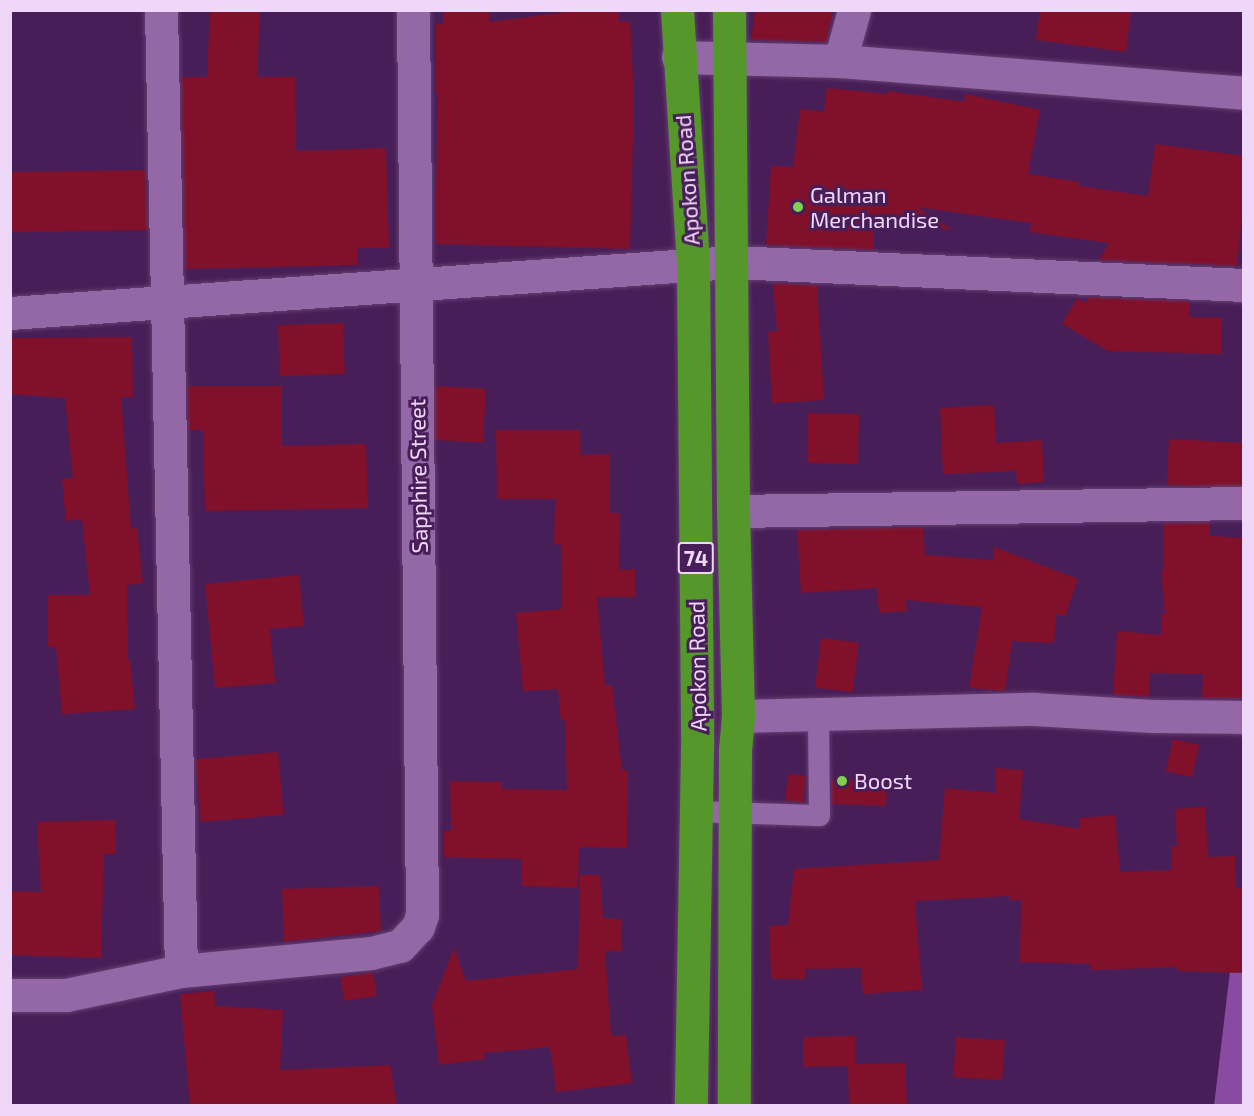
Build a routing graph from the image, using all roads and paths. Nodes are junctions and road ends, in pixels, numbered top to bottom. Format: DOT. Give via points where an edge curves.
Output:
graph roads {
  1 [pos="161,10"];
  2 [pos="413,10"];
  3 [pos="677,10"];
  4 [pos="729,10"];
  5 [pos="854,10"];
  6 [pos="678,57"];
  7 [pos="731,59"];
  8 [pos="840,61"];
  9 [pos="1244,93"];
  10 [pos="732,262"];
  11 [pos="693,264"];
  12 [pos="1244,285"];
  13 [pos="416,286"];
  14 [pos="166,303"];
  15 [pos="10,313"];
  16 [pos="1244,503"];
  17 [pos="733,511"];
  18 [pos="818,715"];
  19 [pos="738,716"];
  20 [pos="1244,717"];
  21 [pos="696,811"];
  22 [pos="735,812"];
  23 [pos="181,971"];
  24 [pos="10,995"];
  25 [pos="691,1106"];
  26 [pos="734,1106"];
  1 -- 14 [label="street"];
  2 -- 13 [label="street, Sapphire Street"];
  3 -- 6 [label="highway, Apokon Road / 74"];
  4 -- 7 [label="highway, Apokon Road / 74"];
  5 -- 8 [label="street"];
  6 -- 7 [label="street"];
  6 -- 11 [label="highway, Apokon Road / 74"];
  7 -- 8 [label="street"];
  7 -- 10 [label="highway, Apokon Road / 74"];
  8 -- 9 [label="street"];
  10 -- 11 [label="street"];
  10 -- 12 [label="street"];
  10 -- 17 [label="highway, Apokon Road / 74"];
  11 -- 13 [label="street"];
  11 -- 21 [label="highway, Apokon Road / 74"];
  13 -- 14 [label="street"];
  13 -- 23 [label="street, Sapphire Street" via="423,915 410,938 400,946 371,953"];
  14 -- 15 [label="street"];
  14 -- 23 [label="street"];
  16 -- 17 [label="street"];
  17 -- 19 [label="highway, Apokon Road / 74"];
  18 -- 19 [label="street"];
  18 -- 20 [label="street" via="1034,709"];
  18 -- 22 [label="lane" via="819,814"];
  19 -- 22 [label="highway, Apokon Road / 74"];
  21 -- 22 [label="lane"];
  21 -- 25 [label="highway, Apokon Road / 74"];
  22 -- 26 [label="highway, Apokon Road / 74"];
  23 -- 24 [label="street" via="66,995"];
}
